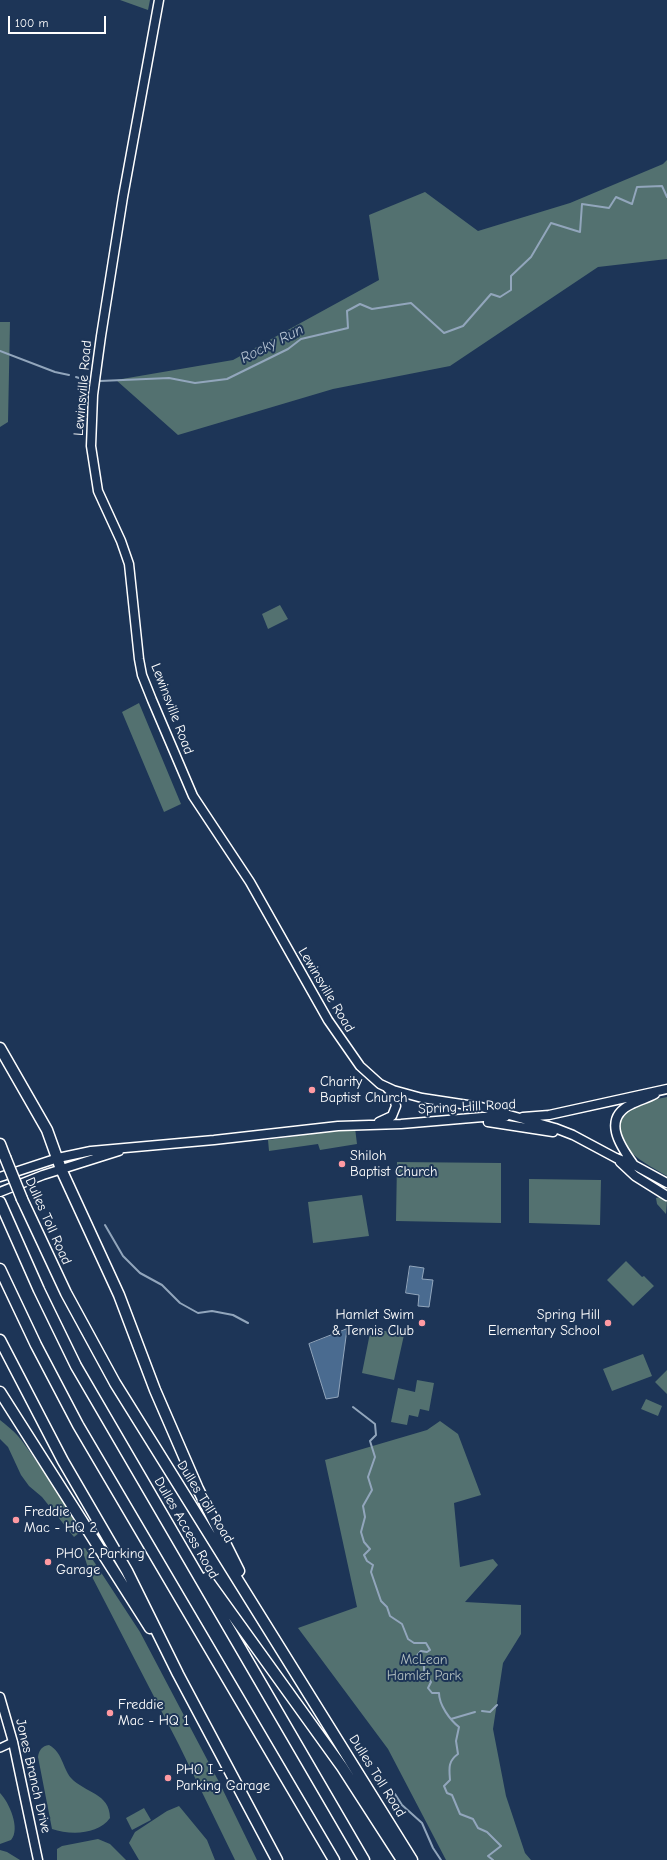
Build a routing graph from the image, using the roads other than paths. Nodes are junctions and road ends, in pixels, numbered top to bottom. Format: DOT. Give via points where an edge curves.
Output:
graph roads {
  1 [pos="159,0"];
  2 [pos="0,1048"];
  3 [pos="387,1087"];
  4 [pos="667,1089"];
  5 [pos="516,1117"];
  6 [pos="451,1120"];
  7 [pos="370,1124"];
  8 [pos="573,1135"];
  9 [pos="0,1144"];
  10 [pos="123,1149"];
  11 [pos="58,1158"];
  12 [pos="616,1158"];
  13 [pos="634,1165"];
  14 [pos="61,1169"];
  15 [pos="0,1177"];
  16 [pos="667,1183"];
  17 [pos="667,1187"];
  18 [pos="657,1190"];
  19 [pos="0,1192"];
  20 [pos="667,1196"];
  21 [pos="1,1204"];
  22 [pos="0,1270"];
  23 [pos="0,1340"];
  24 [pos="0,1392"];
  25 [pos="163,1515"];
  26 [pos="260,1616"];
  27 [pos="178,1674"];
  28 [pos="0,1697"];
  29 [pos="13,1742"];
  30 [pos="0,1748"];
  31 [pos="38,1860"];
  32 [pos="277,1860"];
  33 [pos="334,1860"];
  34 [pos="364,1860"];
  35 [pos="402,1860"];
  36 [pos="412,1860"];
  1 -- 3 [label="main road, Lewinsville Road" via="93,395 91,446 98,491 129,564 142,675 193,796 250,882 318,1004 351,1056 370,1076"];
  2 -- 11 [label="highway" via="47,1130"];
  3 -- 5 [label="main road, Lewinsville Road" via="422,1098 470,1105"];
  3 -- 7 [label="main road" via="396,1100 395,1111 388,1119"];
  4 -- 5 [label="main road, Spring Hill Road" via="549,1114"];
  4 -- 13 [label="main road" via="632,1104 619,1114 616,1121 618,1142"];
  5 -- 6 [label="main road, Spring Hill Road"];
  5 -- 8 [label="main road, Lewinsville Road"];
  6 -- 7 [label="main road, Spring Hill Road"];
  6 -- 8 [label="main road" via="494,1122"];
  7 -- 10 [label="main road, Spring Hill Road"];
  8 -- 12 [label="main road, Lewinsville Road"];
  9 -- 26 [label="highway, Dulles Toll Road, bridge" via="22,1199 66,1293 115,1383"];
  10 -- 11 [label="main road, Spring Hill Road" via="91,1151"];
  10 -- 14 [label="main road, Spring Hill Road" via="105,1157"];
  11 -- 14 [label="highway"];
  11 -- 15 [label="main road, Spring Hill Road"];
  12 -- 13 [label="main road, Lewinsville Road"];
  12 -- 18 [label="main road, Lewinsville Road" via="635,1176"];
  13 -- 16 [label="main road, Lewinsville Road"];
  14 -- 19 [label="main road, Spring Hill Road"];
  14 -- 26 [label="highway" via="119,1294 155,1390 198,1489"];
  17 -- 18 [label="main road"];
  18 -- 20 [label="main road, Lewinsville Road"];
  21 -- 25 [label="highway, Dulles Access Road" via="76,1366"];
  22 -- 33 [label="highway" via="39,1351 85,1436"];
  23 -- 27 [label="highway" via="53,1442 127,1571"];
  24 -- 27 [label="highway"];
  25 -- 34 [label="highway, Dulles Access Road"];
  25 -- 35 [label="highway" via="342,1767"];
  26 -- 36 [label="highway, Dulles Toll Road"];
  27 -- 32 [label="highway"];
  28 -- 29 [label="main road, Jones Branch Drive"];
  29 -- 30 [label="street"];
  29 -- 31 [label="main road, Jones Branch Drive"];
}
